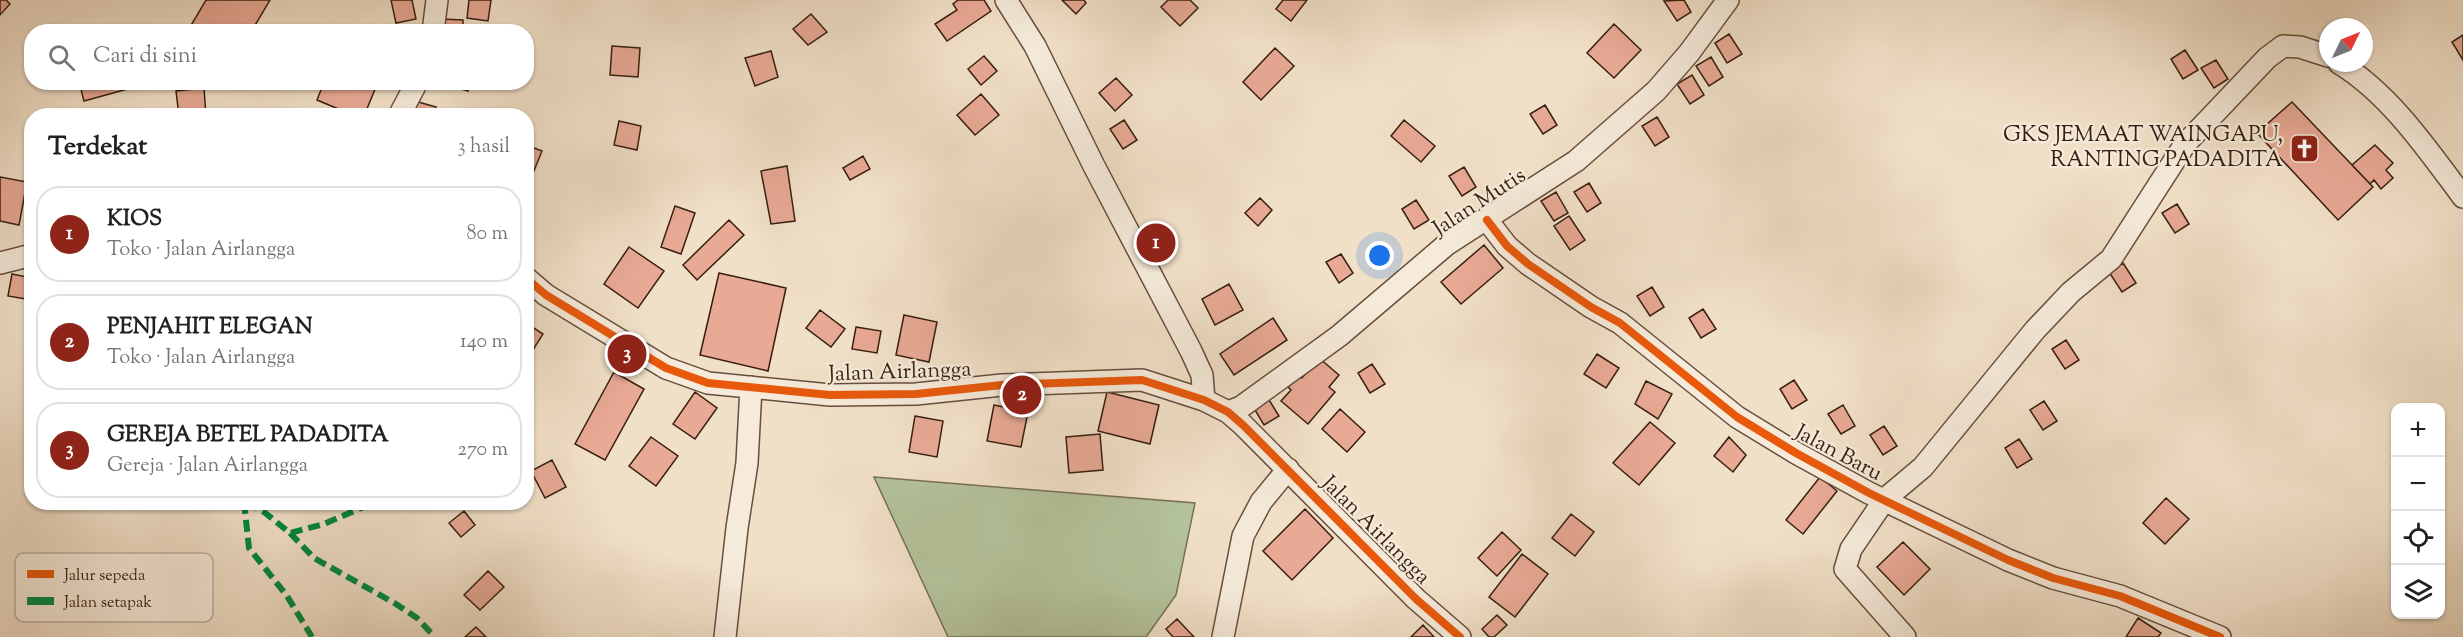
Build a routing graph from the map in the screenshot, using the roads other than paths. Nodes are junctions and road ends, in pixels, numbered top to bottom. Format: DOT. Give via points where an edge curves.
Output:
graph roads {
  1 [pos="437,0"];
  2 [pos="1006,0"];
  3 [pos="1728,0"];
  4 [pos="434,24"];
  5 [pos="2319,53"];
  6 [pos="2353,72"];
  7 [pos="413,90"];
  8 [pos="403,108"];
  9 [pos="2463,197"];
  10 [pos="1487,220"];
  11 [pos="24,257"];
  12 [pos="0,263"];
  13 [pos="534,284"];
  14 [pos="751,387"];
  15 [pos="1204,400"];
  16 [pos="1228,412"];
  17 [pos="1288,469"];
  18 [pos="1885,499"];
  19 [pos="725,637"];
  20 [pos="1223,637"];
  21 [pos="1460,637"];
  22 [pos="1905,637"];
  23 [pos="2220,637"];
  1 -- 4 [label="street"];
  2 -- 15 [label="street" via="1035,46 1191,351 1202,375"];
  3 -- 10 [label="street, Jalan Mutis" via="1689,53 1648,98 1576,161"];
  5 -- 18 [label="street, Jalan Baru" via="2291,45 2267,58 2185,144 2111,259 2071,292 2035,330 1923,467"];
  6 -- 9 [label="street" via="2399,116"];
  7 -- 8 [label="street"];
  10 -- 16 [label="street, Jalan Mutis" via="1446,245 1339,336"];
  10 -- 18 [label="street, Jalan Baru" via="1507,246 1528,264 1628,328 1737,417"];
  11 -- 12 [label="street"];
  13 -- 14 [label="street, Jalan Airlangga" via="666,368 708,383"];
  14 -- 15 [label="street, Jalan Airlangga" via="861,395 1142,380"];
  14 -- 19 [label="street" via="747,463"];
  15 -- 16 [label="street, Jalan Airlangga"];
  16 -- 17 [label="street, Jalan Airlangga"];
  17 -- 20 [label="street" via="1261,502 1242,536"];
  17 -- 21 [label="street, Jalan Airlangga" via="1416,599"];
  18 -- 22 [label="street" via="1851,549 1845,569"];
  18 -- 23 [label="street, Jalan Baru" via="2008,560 2053,578 2120,596"];
}
